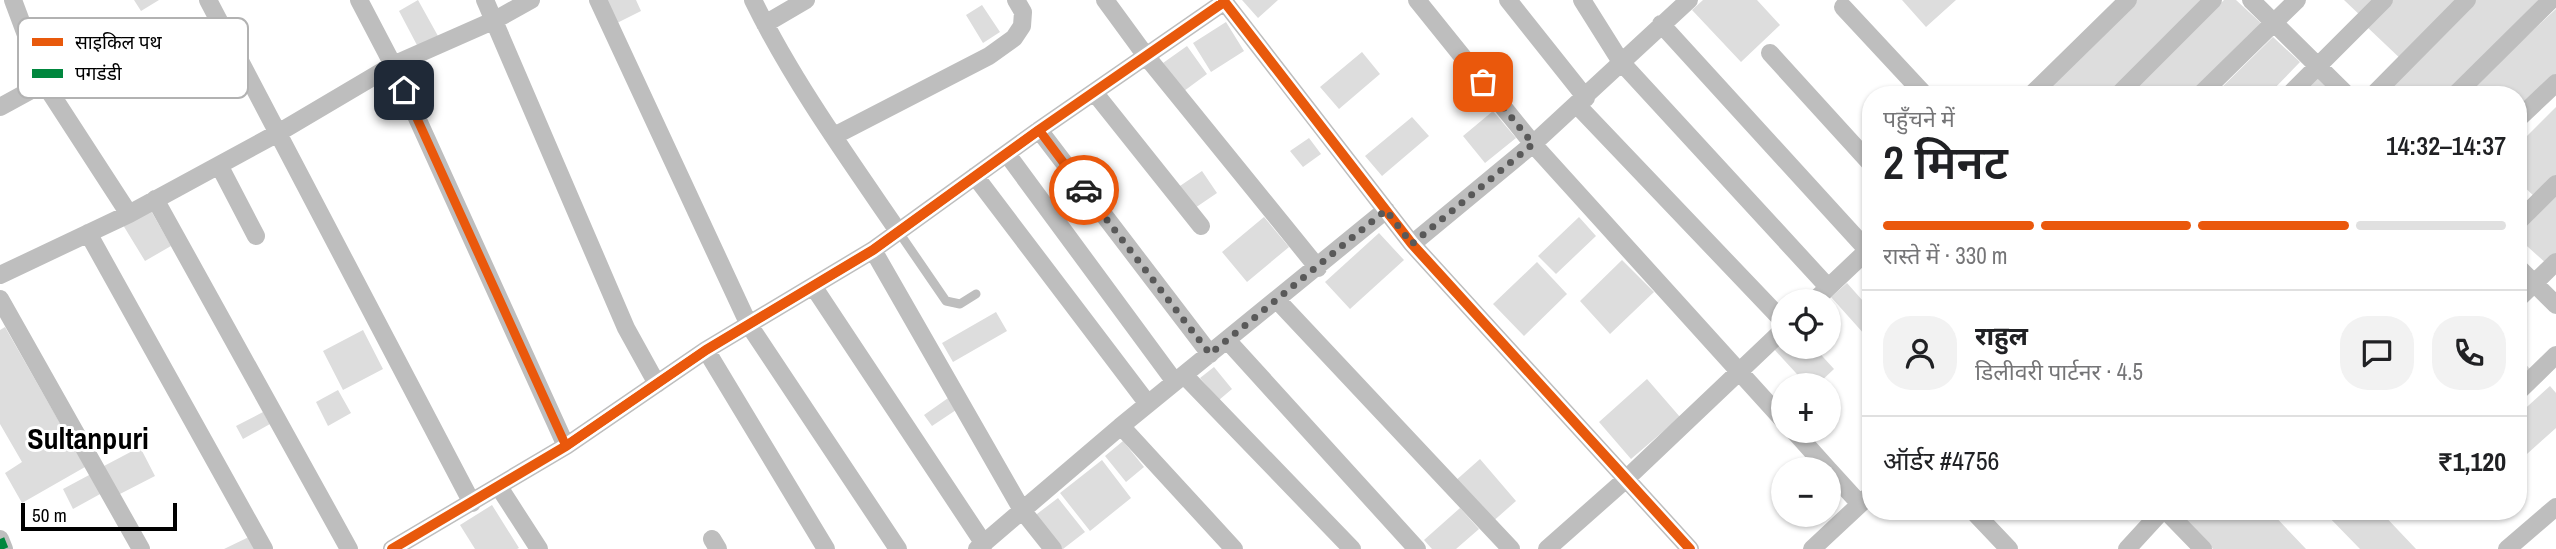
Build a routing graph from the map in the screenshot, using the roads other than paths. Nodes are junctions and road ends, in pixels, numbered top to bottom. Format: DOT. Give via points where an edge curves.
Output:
graph roads {
  1 [pos="13,0"];
  2 [pos="208,0"];
  3 [pos="359,0"];
  4 [pos="485,0"];
  5 [pos="530,0"];
  6 [pos="598,0"];
  7 [pos="753,0"];
  8 [pos="806,0"];
  9 [pos="1016,0"];
  10 [pos="1105,0"];
  11 [pos="1417,0"];
  12 [pos="1508,0"];
  13 [pos="1582,0"];
  14 [pos="1689,0"];
  15 [pos="2127,0"];
  16 [pos="2213,0"];
  17 [pos="2250,0"];
  18 [pos="2298,0"];
  19 [pos="2384,0"];
  20 [pos="2467,0"];
  21 [pos="2551,0"];
  22 [pos="1223,1"];
  23 [pos="0,5"];
  24 [pos="1843,7"];
  25 [pos="20,18"];
  26 [pos="217,18"];
  27 [pos="495,20"];
  28 [pos="765,24"];
  29 [pos="1661,24"];
  30 [pos="2274,24"];
  31 [pos="1770,53"];
  32 [pos="1146,56"];
  33 [pos="1621,62"];
  34 [pos="393,65"];
  35 [pos="2318,67"];
  36 [pos="248,76"];
  37 [pos="2556,83"];
  38 [pos="1917,86"];
  39 [pos="2040,86"];
  40 [pos="2127,86"];
  41 [pos="2209,86"];
  42 [pos="2298,86"];
  43 [pos="2338,86"];
  44 [pos="2382,86"];
  45 [pos="2464,86"];
  46 [pos="1094,92"];
  47 [pos="18,97"];
  48 [pos="54,98"];
  49 [pos="1581,102"];
  50 [pos="0,107"];
  51 [pos="2527,111"];
  52 [pos="1039,130"];
  53 [pos="278,133"];
  54 [pos="834,136"];
  55 [pos="1533,144"];
  56 [pos="1007,153"];
  57 [pos="1862,154"];
  58 [pos="219,165"];
  59 [pos="975,176"];
  60 [pos="2556,184"];
  61 [pos="155,199"];
  62 [pos="1386,210"];
  63 [pos="2527,213"];
  64 [pos="129,214"];
  65 [pos="1201,226"];
  66 [pos="898,231"];
  67 [pos="88,233"];
  68 [pos="256,236"];
  69 [pos="1862,242"];
  70 [pos="1412,244"];
  71 [pos="873,250"];
  72 [pos="1862,258"];
  73 [pos="2556,262"];
  74 [pos="1318,268"];
  75 [pos="0,275"];
  76 [pos="2527,277"];
  77 [pos="2534,284"];
  78 [pos="813,286"];
  79 [pos="1828,287"];
  80 [pos="2527,291"];
  81 [pos="976,294"];
  82 [pos="0,299"];
  83 [pos="1277,300"];
  84 [pos="2556,305"];
  85 [pos="1771,308"];
  86 [pos="749,325"];
  87 [pos="1227,340"];
  88 [pos="1771,341"];
  89 [pos="706,350"];
  90 [pos="1210,354"];
  91 [pos="2556,355"];
  92 [pos="1739,372"];
  93 [pos="1180,378"];
  94 [pos="2527,383"];
  95 [pos="657,384"];
  96 [pos="1148,404"];
  97 [pos="1771,407"];
  98 [pos="1121,426"];
  99 [pos="1805,443"];
  100 [pos="566,446"];
  101 [pos="1817,457"];
  102 [pos="1625,480"];
  103 [pos="1841,480"];
  104 [pos="499,486"];
  105 [pos="1862,497"];
  106 [pos="1862,502"];
  107 [pos="472,503"];
  108 [pos="2556,507"];
  109 [pos="1022,510"];
  110 [pos="1982,520"];
  111 [pos="2155,520"];
  112 [pos="2173,520"];
  113 [pos="0,539"];
  114 [pos="980,546"];
  115 [pos="4,549"];
  116 [pos="141,549"];
  117 [pos="264,549"];
  118 [pos="349,549"];
  119 [pos="392,549"];
  120 [pos="539,549"];
  121 [pos="826,549"];
  122 [pos="898,549"];
  123 [pos="1053,549"];
  124 [pos="1234,549"];
  125 [pos="1352,549"];
  126 [pos="1418,549"];
  127 [pos="1511,549"];
  128 [pos="1547,549"];
  129 [pos="1690,549"];
  130 [pos="1812,549"];
  131 [pos="2009,549"];
  132 [pos="2127,549"];
  133 [pos="2203,549"];
  134 [pos="2507,549"];
  1 -- 23 [label="street"];
  1 -- 25 [label="street"];
  2 -- 26 [label="street"];
  3 -- 34 [label="street"];
  4 -- 27 [label="street"];
  5 -- 27 [label="street"];
  6 -- 86 [label="street"];
  7 -- 28 [label="street"];
  8 -- 28 [label="street"];
  9 -- 54 [label="street" via="1023,12 1023,26 1014,38 989,56"];
  10 -- 32 [label="street"];
  11 -- 55 [label="street"];
  12 -- 49 [label="street"];
  13 -- 33 [label="street"];
  14 -- 29 [label="street"];
  15 -- 39 [label="street"];
  16 -- 40 [label="street"];
  17 -- 30 [label="street"];
  18 -- 30 [label="street"];
  19 -- 35 [label="street"];
  20 -- 44 [label="street"];
  21 -- 45 [label="street"];
  22 -- 32 [label="street"];
  22 -- 62 [label="street"];
  24 -- 38 [label="street"];
  27 -- 34 [label="street"];
  27 -- 95 [label="street" via="626,328"];
  28 -- 54 [label="street"];
  29 -- 33 [label="street"];
  29 -- 69 [label="street"];
  30 -- 35 [label="street"];
  30 -- 41 [label="street"];
  31 -- 57 [label="street"];
  32 -- 46 [label="street"];
  32 -- 74 [label="street"];
  33 -- 49 [label="street"];
  33 -- 79 [label="street"];
  34 -- 53 [label="street"];
  34 -- 100 [label="street"];
  35 -- 42 [label="street"];
  35 -- 43 [label="street"];
  36 -- 53 [label="street"];
  37 -- 51 [label="street"];
  46 -- 52 [label="street"];
  46 -- 65 [label="street"];
  47 -- 50 [label="street"];
  48 -- 64 [label="street"];
  49 -- 55 [label="street"];
  49 -- 85 [label="street"];
  52 -- 56 [label="street"];
  52 -- 90 [label="street"];
  53 -- 58 [label="street"];
  53 -- 107 [label="street"];
  54 -- 66 [label="street"];
  55 -- 70 [label="street"];
  55 -- 92 [label="street"];
  56 -- 59 [label="street"];
  56 -- 93 [label="street"];
  58 -- 61 [label="street"];
  58 -- 68 [label="street"];
  59 -- 66 [label="street"];
  59 -- 96 [label="street"];
  60 -- 63 [label="street"];
  61 -- 64 [label="street"];
  61 -- 118 [label="street"];
  62 -- 70 [label="street"];
  62 -- 74 [label="street"];
  64 -- 67 [label="street"];
  66 -- 71 [label="street"];
  66 -- 81 [label="lane" via="946,301 960,304"];
  67 -- 75 [label="street"];
  67 -- 117 [label="street"];
  70 -- 102 [label="street"];
  71 -- 78 [label="street"];
  71 -- 109 [label="street"];
  72 -- 79 [label="street"];
  73 -- 77 [label="street"];
  74 -- 83 [label="street"];
  76 -- 77 [label="street"];
  77 -- 80 [label="street"];
  77 -- 84 [label="street"];
  78 -- 86 [label="street"];
  78 -- 114 [label="street"];
  82 -- 116 [label="street"];
  83 -- 87 [label="street"];
  83 -- 127 [label="street"];
  86 -- 89 [label="street"];
  86 -- 122 [label="street"];
  87 -- 90 [label="street"];
  87 -- 126 [label="street"];
  88 -- 92 [label="street"];
  89 -- 95 [label="street"];
  89 -- 121 [label="street"];
  90 -- 93 [label="street"];
  91 -- 94 [label="street"];
  92 -- 97 [label="street"];
  92 -- 102 [label="street"];
  93 -- 96 [label="street"];
  93 -- 125 [label="street"];
  95 -- 100 [label="street"];
  96 -- 98 [label="street"];
  98 -- 109 [label="street"];
  98 -- 124 [label="street"];
  99 -- 101 [label="street"];
  100 -- 104 [label="street"];
  102 -- 128 [label="street"];
  102 -- 129 [label="street"];
  103 -- 105 [label="street"];
  104 -- 107 [label="street"];
  104 -- 120 [label="street"];
  106 -- 130 [label="street"];
  107 -- 119 [label="street"];
  108 -- 134 [label="street"];
  109 -- 114 [label="street"];
  109 -- 123 [label="street"];
  110 -- 131 [label="street"];
  111 -- 132 [label="street"];
  112 -- 133 [label="street"];
  113 -- 115 [label="street"];
}
